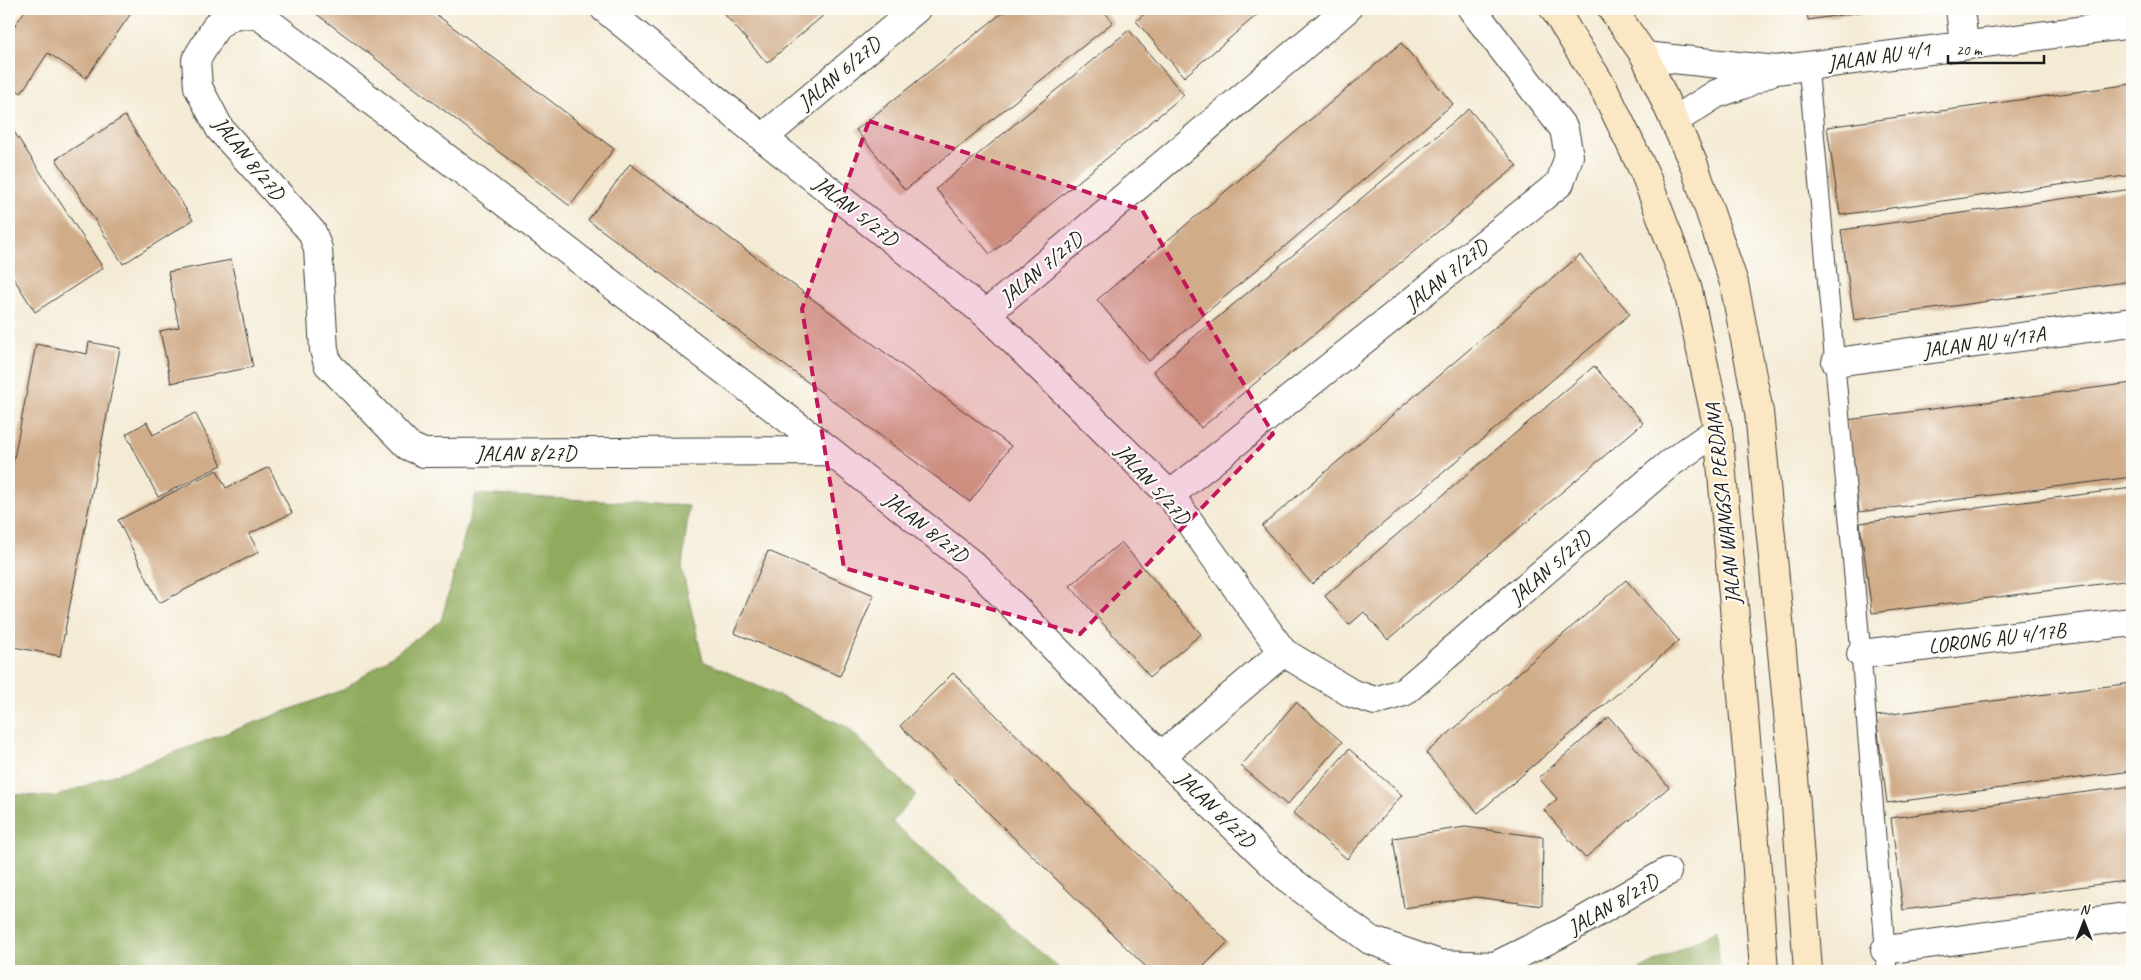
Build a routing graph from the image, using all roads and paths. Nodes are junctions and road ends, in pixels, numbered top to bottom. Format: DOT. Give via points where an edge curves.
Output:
graph roads {
  1 [pos="605,9"];
  2 [pos="916,9"];
  3 [pos="1347,9"];
  4 [pos="1472,9"];
  5 [pos="1554,9"];
  6 [pos="1612,9"];
  7 [pos="1960,9"];
  8 [pos="2132,24"];
  9 [pos="1964,44"];
  10 [pos="1645,56"];
  11 [pos="1808,65"];
  12 [pos="1776,70"];
  13 [pos="1674,121"];
  14 [pos="763,138"];
  15 [pos="986,314"];
  16 [pos="2132,322"];
  17 [pos="1836,362"];
  18 [pos="1718,430"];
  19 [pos="830,451"];
  20 [pos="1170,495"];
  21 [pos="2132,622"];
  22 [pos="1283,652"];
  23 [pos="1861,654"];
  24 [pos="1161,756"];
  25 [pos="1667,872"];
  26 [pos="2132,916"];
  27 [pos="1886,961"];
  28 [pos="1764,971"];
  29 [pos="1808,971"];
  1 -- 14 [label="street, JALAN 5/27D"];
  2 -- 14 [label="street, JALAN 6/27D"];
  3 -- 15 [label="street, JALAN 7/27D"];
  4 -- 20 [label="street, JALAN 7/27D" via="1564,129 1568,156 1560,183"];
  5 -- 18 [label="main road, JALAN WANGSA PERDANA" via="1605,90 1648,182 1687,286"];
  6 -- 10 [label="main road, JALAN WANGSA PERDANA"];
  7 -- 9 [label="street"];
  8 -- 9 [label="street, JALAN AU 4/1"];
  9 -- 11 [label="street, JALAN AU 4/1"];
  10 -- 12 [label="street, JALAN AU 4/1"];
  10 -- 13 [label="main road, JALAN WANGSA PERDANA"];
  11 -- 12 [label="street, JALAN AU 4/1"];
  11 -- 17 [label="lane"];
  12 -- 13 [label="street, JALAN AU 4/1" via="1716,94"];
  13 -- 29 [label="main road, JALAN WANGSA PERDANA" via="1694,165 1734,282 1759,412 1794,776"];
  14 -- 15 [label="street, JALAN 5/27D"];
  15 -- 20 [label="street, JALAN 5/27D"];
  16 -- 17 [label="street, JALAN AU 4/17A"];
  17 -- 23 [label="lane"];
  18 -- 22 [label="street, JALAN 5/27D" via="1673,462 1404,692 1375,701 1351,693"];
  18 -- 28 [label="main road, JALAN WANGSA PERDANA"];
  19 -- 19 [label="street, JALAN 8/27D" via="424,453 408,446 328,364 324,350 318,250 312,232 220,130 198,87 196,60 217,25 236,14 258,15"];
  19 -- 24 [label="street, JALAN 8/27D" via="973,565"];
  20 -- 22 [label="street, JALAN 5/27D"];
  21 -- 23 [label="street, LORONG AU 4/17B"];
  22 -- 24 [label="street"];
  23 -- 27 [label="lane"];
  24 -- 25 [label="street, JALAN 8/27D" via="1286,877 1370,940 1439,964 1495,966 1560,934"];
  26 -- 27 [label="street"];
}
